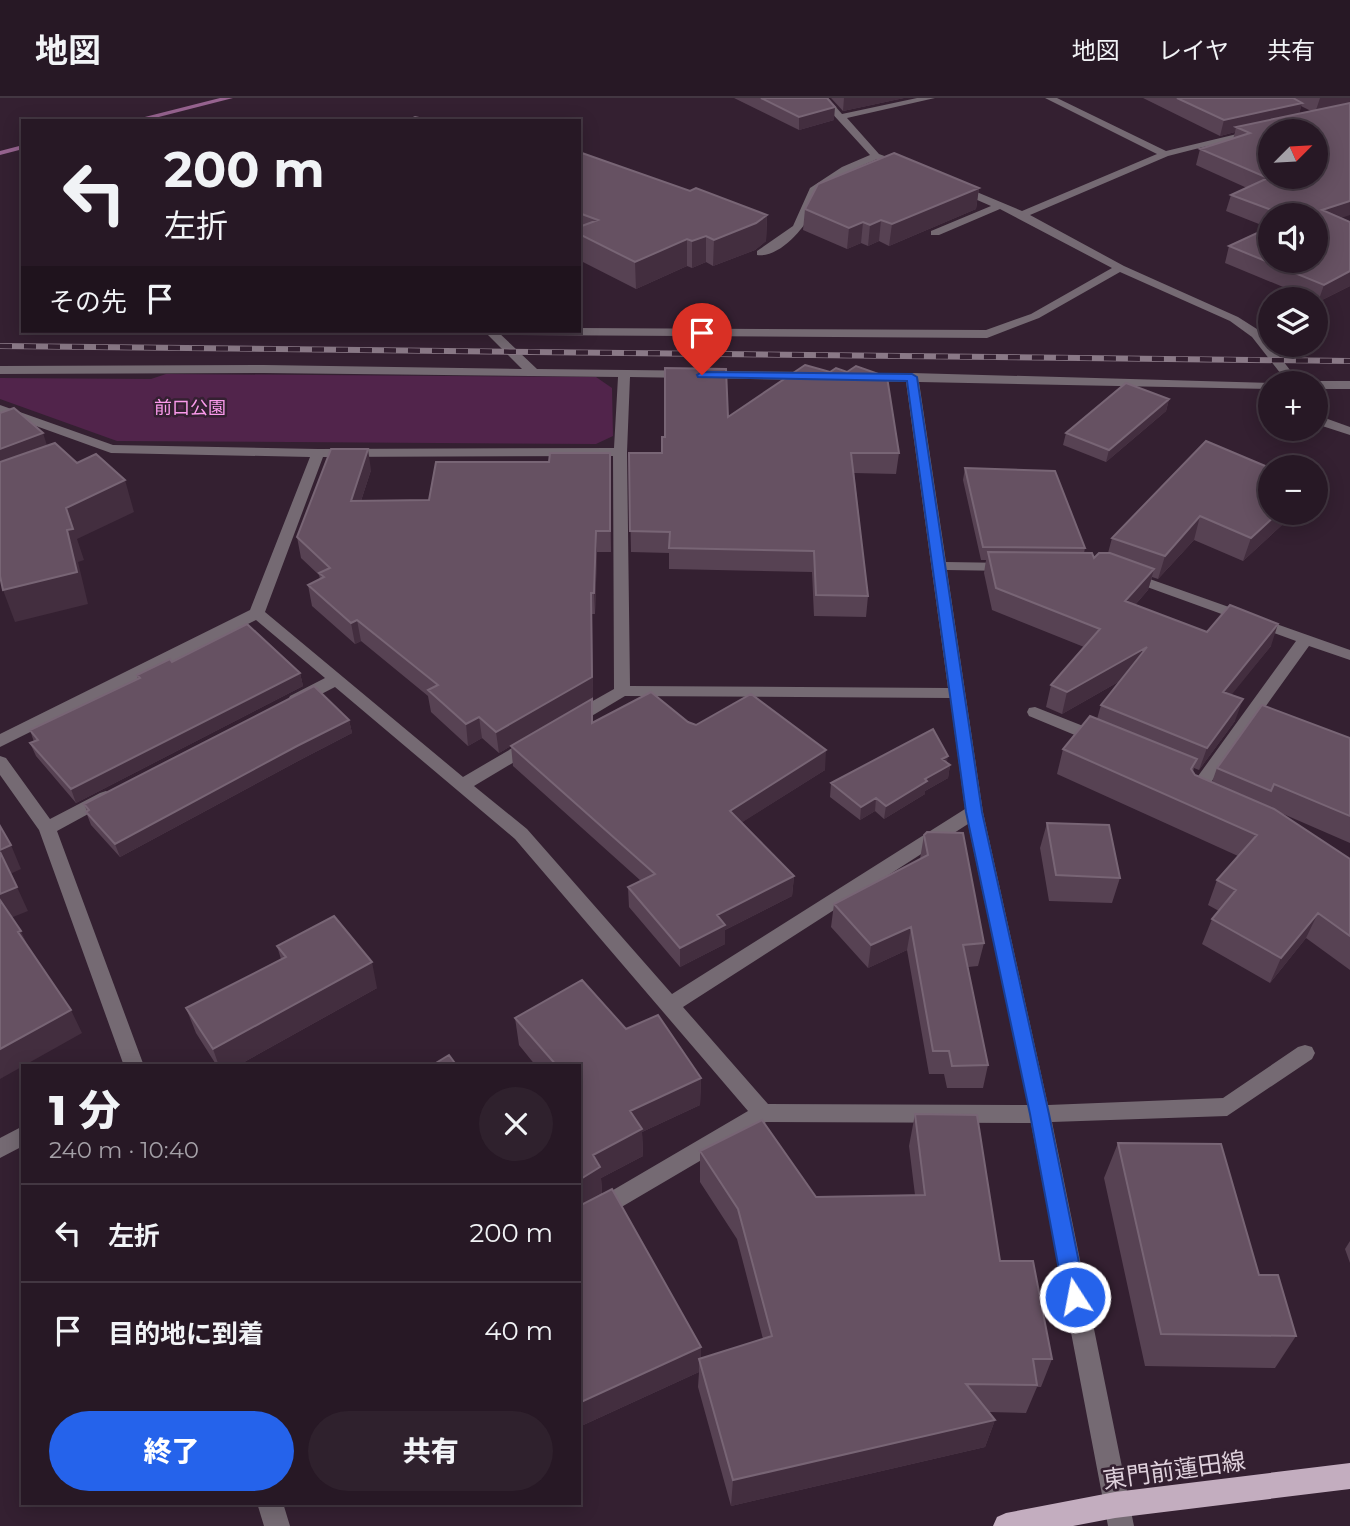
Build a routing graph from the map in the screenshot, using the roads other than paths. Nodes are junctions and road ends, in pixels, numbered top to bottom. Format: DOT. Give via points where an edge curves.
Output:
graph roads {
  1 [pos="823,98"];
  2 [pos="930,98"];
  3 [pos="1050,98"];
  4 [pos="840,117"];
  5 [pos="1258,131"];
  6 [pos="1165,154"];
  7 [pos="876,156"];
  8 [pos="916,170"];
  9 [pos="951,184"];
  10 [pos="999,205"];
  11 [pos="1022,215"];
  12 [pos="935,233"];
  13 [pos="761,253"];
  14 [pos="1120,268"];
  15 [pos="581,331"];
  16 [pos="492,333"];
  17 [pos="0,370"];
  18 [pos="1285,371"];
  19 [pos="533,372"];
  20 [pos="624,374"];
  21 [pos="830,376"];
  22 [pos="857,377"];
  23 [pos="912,377"];
  24 [pos="1258,385"];
  25 [pos="1328,385"];
  26 [pos="1350,385"];
  27 [pos="0,409"];
  28 [pos="1328,424"];
  29 [pos="1350,431"];
  30 [pos="111,449"];
  31 [pos="620,452"];
  32 [pos="318,453"];
  33 [pos="86,459"];
  34 [pos="939,566"];
  35 [pos="1029,567"];
  36 [pos="1120,572"];
  37 [pos="257,613"];
  38 [pos="1306,639"];
  39 [pos="1350,655"];
  40 [pos="337,679"];
  41 [pos="622,691"];
  42 [pos="955,693"];
  43 [pos="276,710"];
  44 [pos="1035,712"];
  45 [pos="1,738"];
  46 [pos="1119,746"];
  47 [pos="0,762"];
  48 [pos="464,784"];
  49 [pos="119,791"];
  50 [pos="1218,805"];
  51 [pos="974,812"];
  52 [pos="47,828"];
  53 [pos="671,1005"];
  54 [pos="1304,1053"];
  55 [pos="133,1064"];
  56 [pos="763,1112"];
  57 [pos="1040,1114"];
  58 [pos="21,1136"];
  59 [pos="0,1149"];
  60 [pos="581,1221"];
  61 [pos="1350,1476"];
  62 [pos="271,1505"];
  63 [pos="1118,1516"];
  64 [pos="276,1526"];
  65 [pos="1006,1526"];
  1 -- 4 [label="street"];
  2 -- 4 [label="street"];
  3 -- 6 [label="street"];
  4 -- 7 [label="street"];
  5 -- 6 [label="street"];
  6 -- 11 [label="street"];
  7 -- 8 [label="street"];
  7 -- 13 [label="street" via="814,190 807,213 791,237"];
  9 -- 10 [label="street"];
  10 -- 11 [label="street"];
  10 -- 12 [label="street"];
  11 -- 14 [label="street"];
  14 -- 15 [label="street" via="1035,316 987,334"];
  14 -- 18 [label="street" via="1234,319 1256,334"];
  16 -- 19 [label="street"];
  17 -- 19 [label="street"];
  19 -- 20 [label="street"];
  20 -- 21 [label="street"];
  20 -- 31 [label="street"];
  22 -- 23 [label="street"];
  23 -- 24 [label="street"];
  23 -- 34 [label="street"];
  25 -- 26 [label="street"];
  27 -- 30 [label="street"];
  28 -- 29 [label="street"];
  30 -- 32 [label="street"];
  30 -- 33 [label="street"];
  31 -- 32 [label="street"];
  31 -- 41 [label="street"];
  32 -- 37 [label="street"];
  34 -- 35 [label="street"];
  34 -- 42 [label="street"];
  36 -- 38 [label="street"];
  37 -- 40 [label="street"];
  37 -- 45 [label="street"];
  38 -- 39 [label="street"];
  38 -- 50 [label="street" via="1197,779 1194,794"];
  40 -- 43 [label="street"];
  40 -- 48 [label="street"];
  41 -- 42 [label="street"];
  41 -- 48 [label="street"];
  42 -- 51 [label="street"];
  44 -- 46 [label="street"];
  47 -- 52 [label="street"];
  48 -- 53 [label="street" via="522,834"];
  49 -- 52 [label="street"];
  51 -- 53 [label="street"];
  51 -- 57 [label="street"];
  52 -- 55 [label="street"];
  53 -- 56 [label="street"];
  54 -- 57 [label="street" via="1227,1107"];
  56 -- 57 [label="street"];
  56 -- 60 [label="street"];
  57 -- 63 [label="street"];
  58 -- 59 [label="street"];
  61 -- 63 [label="main road, 東門前蓮田線"];
  62 -- 64 [label="street"];
  63 -- 65 [label="main road, 東門前蓮田線"];
}
